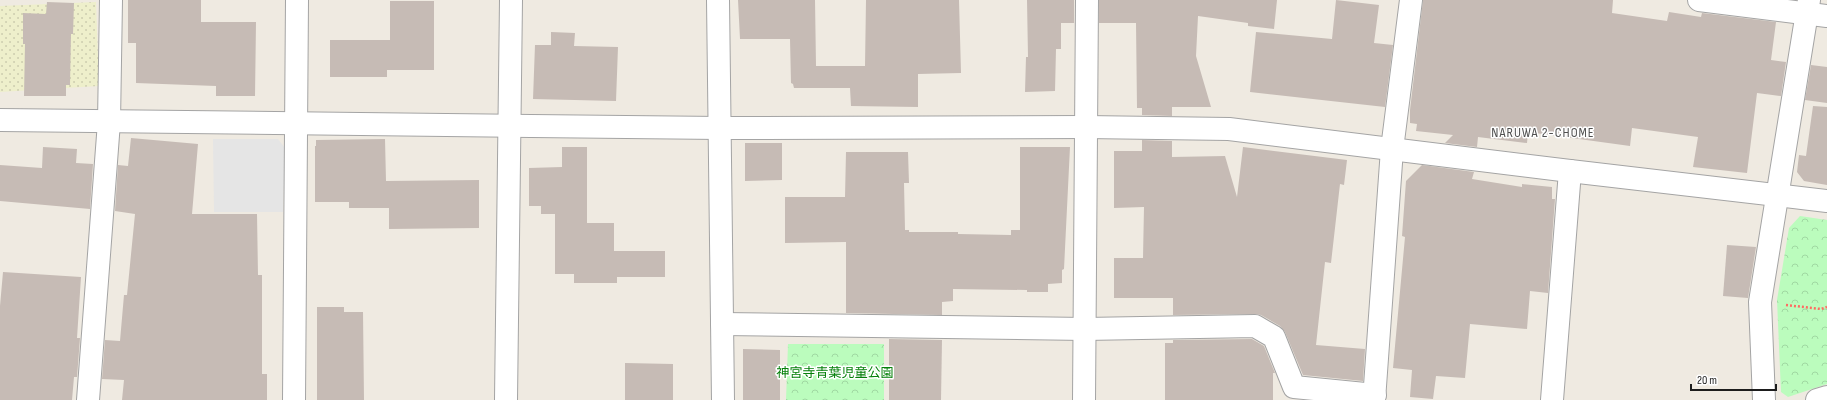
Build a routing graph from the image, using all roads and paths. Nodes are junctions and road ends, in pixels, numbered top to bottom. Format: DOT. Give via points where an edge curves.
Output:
graph roads {
  1 [pos="111,0"];
  2 [pos="297,0"];
  3 [pos="511,0"];
  4 [pos="718,0"];
  5 [pos="1087,0"];
  6 [pos="1411,0"];
  7 [pos="1699,0"];
  8 [pos="1814,10"];
  9 [pos="0,120"];
  10 [pos="109,122"];
  11 [pos="296,124"];
  12 [pos="510,126"];
  13 [pos="1086,127"];
  14 [pos="720,128"];
  15 [pos="1392,149"];
  16 [pos="1570,172"];
  17 [pos="1778,196"];
  18 [pos="1827,201"];
  19 [pos="1760,302"];
  20 [pos="1827,307"];
  21 [pos="722,324"];
  22 [pos="1085,329"];
  23 [pos="1375,397"];
  24 [pos="1827,397"];
  25 [pos="88,400"];
  26 [pos="294,400"];
  27 [pos="506,400"];
  28 [pos="723,400"];
  29 [pos="1084,400"];
  30 [pos="1552,400"];
  31 [pos="1764,400"];
  32 [pos="1817,400"];
  1 -- 10 [label="street"];
  2 -- 11 [label="street"];
  3 -- 12 [label="street"];
  4 -- 14 [label="street"];
  5 -- 13 [label="street"];
  6 -- 15 [label="street"];
  7 -- 8 [label="street"];
  8 -- 17 [label="street"];
  9 -- 10 [label="street"];
  10 -- 11 [label="street"];
  10 -- 25 [label="street"];
  11 -- 12 [label="street"];
  11 -- 26 [label="street"];
  12 -- 14 [label="street"];
  12 -- 27 [label="street"];
  13 -- 14 [label="street"];
  13 -- 15 [label="street" via="1229,128"];
  13 -- 22 [label="street"];
  14 -- 21 [label="street"];
  15 -- 16 [label="street"];
  15 -- 23 [label="street"];
  16 -- 17 [label="street"];
  16 -- 30 [label="street"];
  17 -- 18 [label="street"];
  17 -- 19 [label="street"];
  19 -- 20 [label="path" via="1821,309"];
  19 -- 31 [label="street"];
  21 -- 22 [label="street"];
  21 -- 28 [label="street"];
  22 -- 23 [label="street" via="1255,326 1274,337 1294,387"];
  22 -- 29 [label="street"];
  24 -- 32 [label="street"];
}
